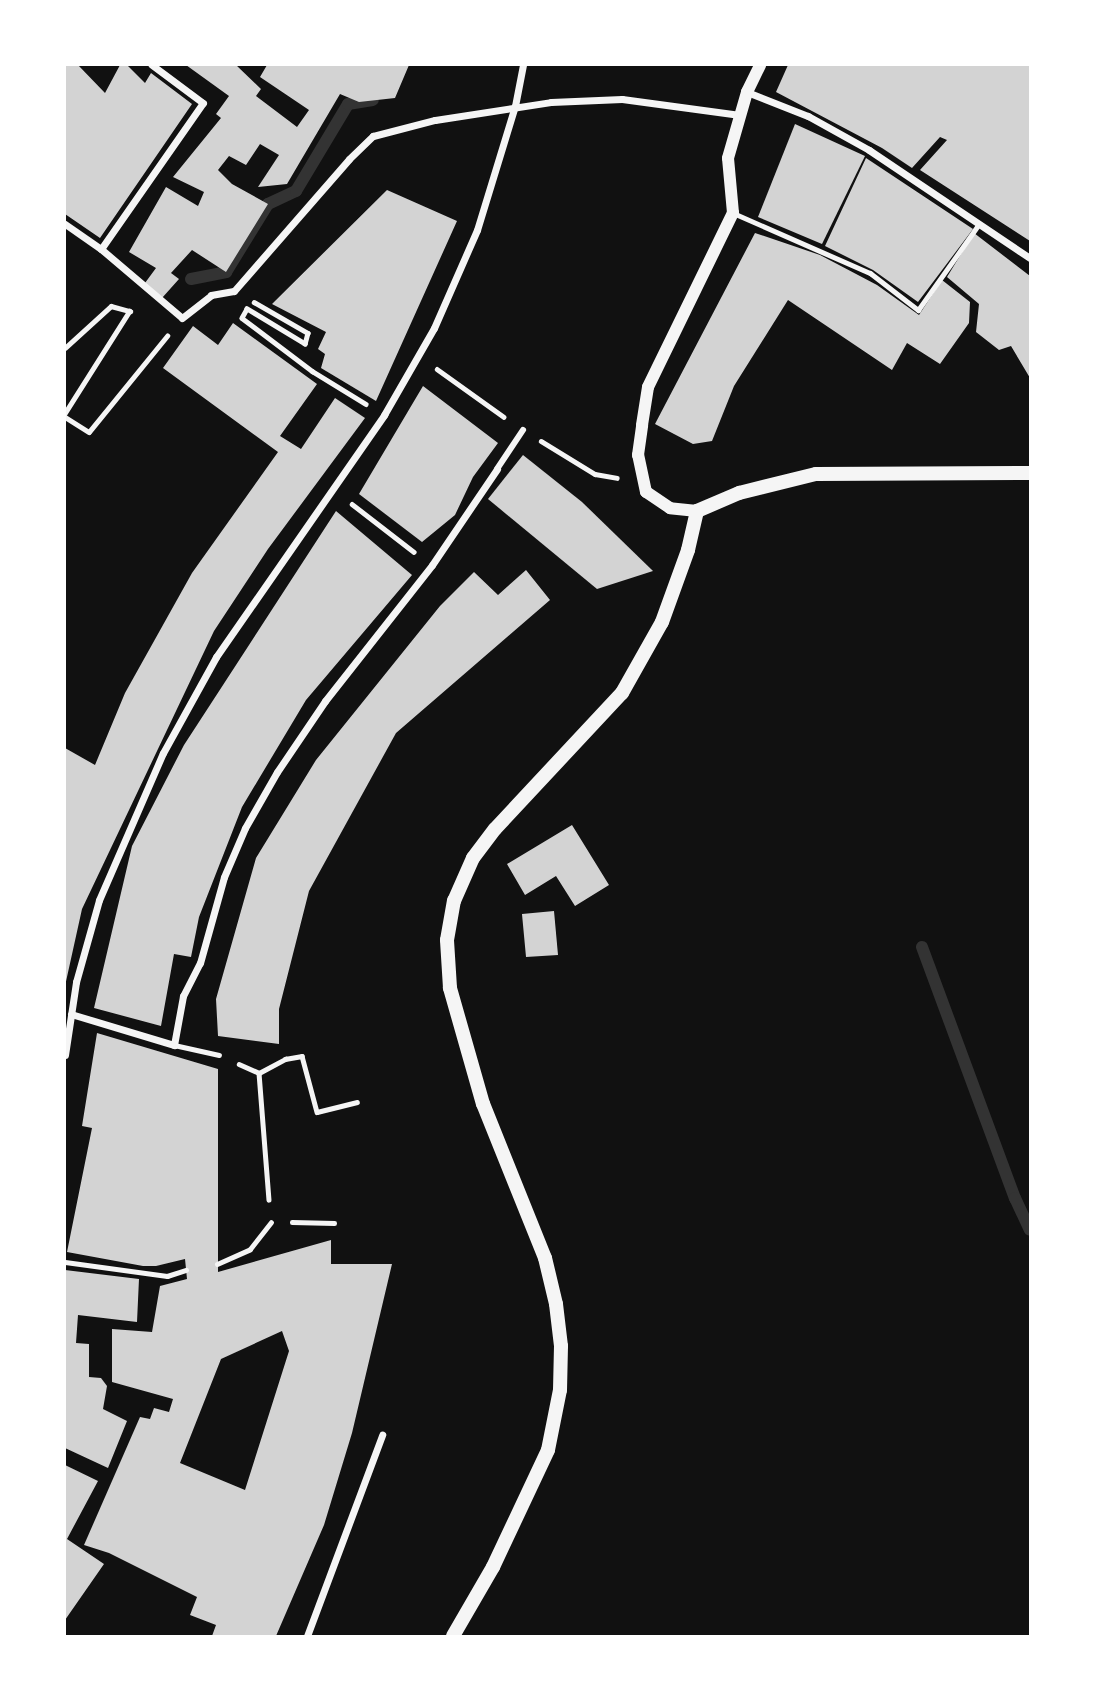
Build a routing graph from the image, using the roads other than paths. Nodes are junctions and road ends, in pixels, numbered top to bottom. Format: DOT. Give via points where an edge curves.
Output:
graph roads {
  1 [pos="152,65"];
  2 [pos="522,65"];
  3 [pos="760,65"];
  4 [pos="747,92"];
  5 [pos="515,106"];
  6 [pos="740,115"];
  7 [pos="733,213"];
  8 [pos="979,223"];
  9 [pos="65,224"];
  10 [pos="101,248"];
  11 [pos="1030,258"];
  12 [pos="523,430"];
  13 [pos="497,469"];
  14 [pos="1030,473"];
  15 [pos="696,511"];
  16 [pos="71,1014"];
  17 [pos="174,1045"];
  18 [pos="65,1055"];
  19 [pos="219,1055"];
  20 [pos="271,1222"];
  21 [pos="65,1262"];
  22 [pos="217,1264"];
  23 [pos="186,1270"];
  24 [pos="382,1435"];
  25 [pos="307,1636"];
  26 [pos="453,1636"];
  1 -- 10 [label="street" via="204,103"];
  2 -- 5 [label="street"];
  3 -- 4 [label="street"];
  4 -- 6 [label="street"];
  4 -- 8 [label="street" via="808,116 869,150"];
  5 -- 6 [label="street" via="622,99"];
  5 -- 10 [label="street" via="373,136 234,291 211,295 182,317"];
  5 -- 16 [label="street" via="477,230 435,328 384,415 216,657 163,753 99,900"];
  6 -- 7 [label="street" via="728,158"];
  7 -- 8 [label="lane" via="870,273 918,310"];
  7 -- 15 [label="street" via="648,387 638,455 646,492 670,508"];
  8 -- 11 [label="street"];
  9 -- 10 [label="street"];
  12 -- 13 [label="street"];
  13 -- 17 [label="street" via="432,565 325,701 245,828 224,877 200,963 183,996"];
  14 -- 15 [label="main road" via="816,474 739,493"];
  15 -- 26 [label="main road" via="688,550 662,622 622,693 495,829 473,858 454,901 447,940 450,988 483,1104 545,1258 561,1346 560,1390 548,1450 504,1546"];
  16 -- 17 [label="street"];
  16 -- 18 [label="street"];
  17 -- 19 [label="lane"];
  20 -- 22 [label="lane" via="250,1249"];
  21 -- 23 [label="lane" via="167,1276"];
  24 -- 25 [label="street"];
}
